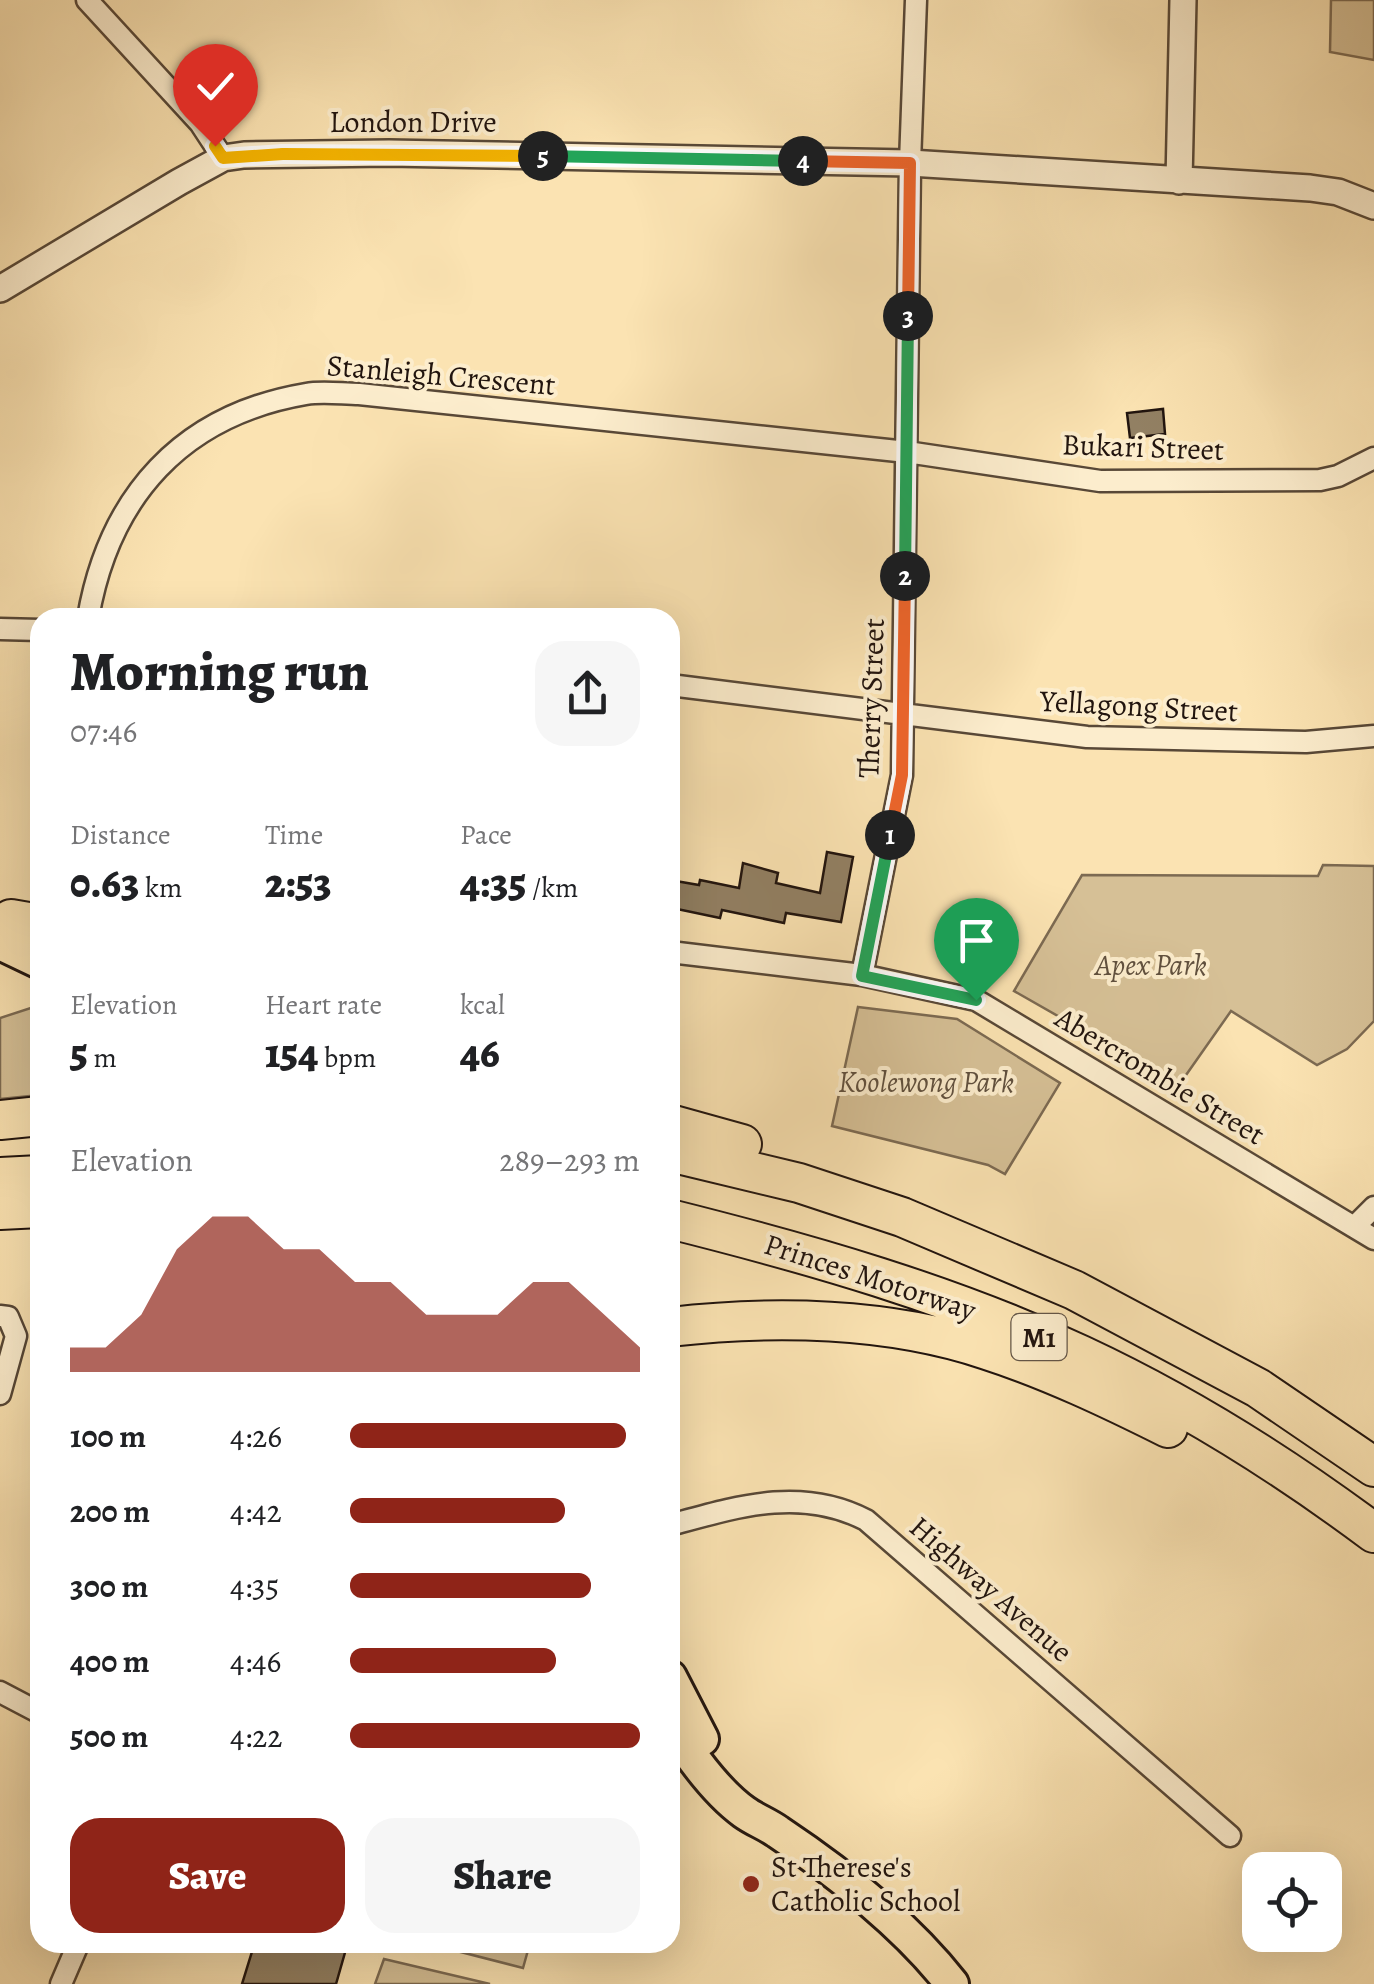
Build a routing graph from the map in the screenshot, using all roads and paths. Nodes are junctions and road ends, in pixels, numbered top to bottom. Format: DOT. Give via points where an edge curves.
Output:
graph roads {
  1 [pos="87,0"];
  2 [pos="916,0"];
  3 [pos="1183,0"];
  4 [pos="223,158"];
  5 [pos="910,163"];
  6 [pos="1179,181"];
  7 [pos="1374,206"];
  8 [pos="0,289"];
  9 [pos="907,452"];
  10 [pos="1374,458"];
  11 [pos="90,608"];
  12 [pos="0,629"];
  13 [pos="30,630"];
  14 [pos="680,686"];
  15 [pos="903,716"];
  16 [pos="1374,736"];
  17 [pos="680,953"];
  18 [pos="862,976"];
  19 [pos="30,1117"];
  20 [pos="0,1120"];
  21 [pos="680,1127"];
  22 [pos="680,1154"];
  23 [pos="30,1175"];
  24 [pos="0,1178"];
  25 [pos="1374,1207"];
  26 [pos="30,1208"];
  27 [pos="0,1210"];
  28 [pos="680,1222"];
  29 [pos="1354,1227"];
  30 [pos="1374,1239"];
  31 [pos="0,1316"];
  32 [pos="768,1322"];
  33 [pos="680,1326"];
  34 [pos="680,1334"];
  35 [pos="1258,1388"];
  36 [pos="0,1394"];
  37 [pos="1374,1467"];
  38 [pos="680,1523"];
  39 [pos="1374,1533"];
  40 [pos="1374,1552"];
  41 [pos="0,1692"];
  42 [pos="680,1696"];
  43 [pos="30,1708"];
  44 [pos="680,1737"];
  45 [pos="777,1831"];
  46 [pos="1230,1836"];
  47 [pos="74,1953"];
  48 [pos="61,1984"];
  49 [pos="952,1984"];
  1 -- 4 [label="street" via="200,123"];
  2 -- 5 [label="street, Therry Street"];
  3 -- 6 [label="street"];
  4 -- 5 [label="street, London Drive" via="390,153"];
  4 -- 8 [label="street, London Drive"];
  5 -- 6 [label="street, London Drive"];
  5 -- 9 [label="street, Therry Street"];
  6 -- 7 [label="street, London Drive" via="1338,192"];
  9 -- 10 [label="street, Bukari Street" via="1132,483 1320,480"];
  9 -- 11 [label="street, Stanleigh Crescent" via="309,393 250,407 179,446 136,493 114,530"];
  9 -- 15 [label="street, Therry Street"];
  12 -- 13 [label="street"];
  14 -- 15 [label="street, Yellagong Street"];
  15 -- 16 [label="street, Yellagong Street" via="1088,737 1306,742"];
  15 -- 18 [label="street, Therry Street" via="902,775"];
  17 -- 18 [label="street, Abercrombie Street"];
  18 -- 29 [label="street, Abercrombie Street" via="976,1000"];
  19 -- 20 [label="highway"];
  21 -- 35 [label="highway" via="815,1165 988,1230 1190,1334 1253,1374"];
  22 -- 35 [label="highway, Princes Motorway / M1" via="902,1217 1074,1290"];
  23 -- 24 [label="highway"];
  25 -- 29 [label="street"];
  26 -- 27 [label="highway"];
  28 -- 39 [label="highway, Princes Motorway / M1" via="959,1304 1083,1356 1232,1437"];
  29 -- 30 [label="street, Abercrombie Street"];
  31 -- 36 [label="street" via="8,1317 16,1336"];
  32 -- 33 [label="highway"];
  32 -- 34 [label="highway"];
  32 -- 40 [label="highway" via="916,1333 1020,1362 1234,1462"];
  35 -- 37 [label="highway, Princes Motorway / M1"];
  38 -- 46 [label="street, Highway Avenue" via="773,1501 826,1504 866,1520"];
  41 -- 43 [label="street"];
  42 -- 45 [label="main road" via="701,1737"];
  44 -- 45 [label="main road" via="720,1790"];
  45 -- 49 [label="main road" via="890,1918"];
  47 -- 48 [label="street"];
}
